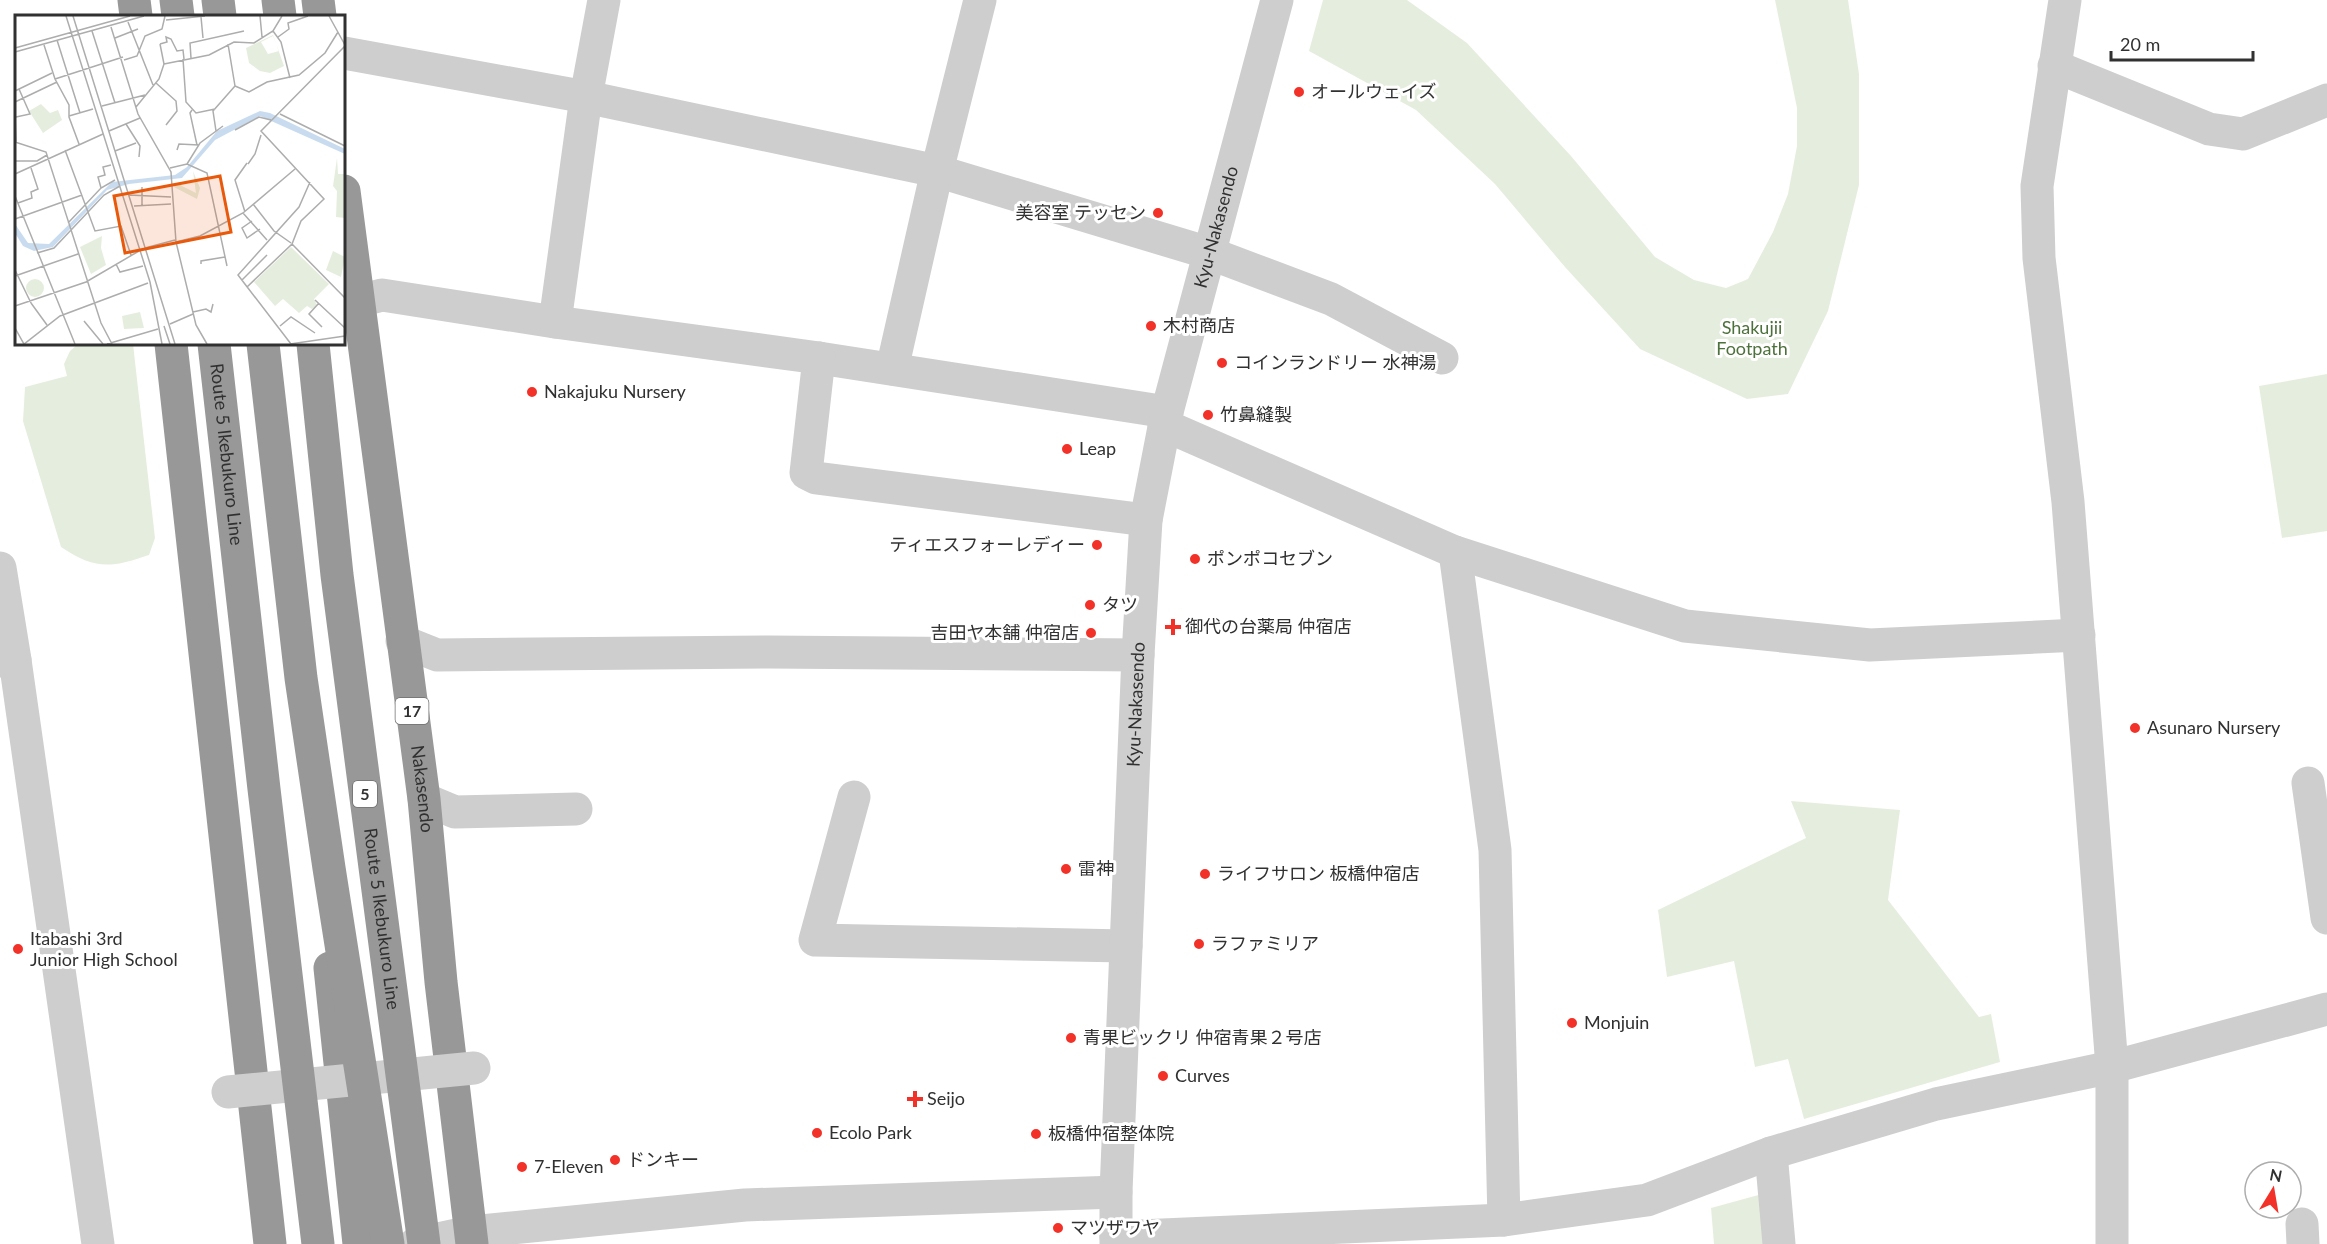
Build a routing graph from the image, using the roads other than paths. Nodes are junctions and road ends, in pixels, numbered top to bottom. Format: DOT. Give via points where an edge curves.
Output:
graph roads {
  1 [pos="134,0"];
  2 [pos="176,0"];
  3 [pos="218,0"];
  4 [pos="278,0"];
  5 [pos="318,0"];
  6 [pos="604,0"];
  7 [pos="980,0"];
  8 [pos="1277,0"];
  9 [pos="2065,0"];
  10 [pos="136,15"];
  11 [pos="178,15"];
  12 [pos="220,15"];
  13 [pos="279,15"];
  14 [pos="320,15"];
  15 [pos="345,53"];
  16 [pos="2054,66"];
  17 [pos="586,97"];
  18 [pos="2327,100"];
  19 [pos="937,171"];
  20 [pos="345,198"];
  21 [pos="1209,253"];
  22 [pos="359,301"];
  23 [pos="555,322"];
  24 [pos="171,345"];
  25 [pos="214,345"];
  26 [pos="258,345"];
  27 [pos="263,345"];
  28 [pos="313,345"];
  29 [pos="819,358"];
  30 [pos="1442,358"];
  31 [pos="892,369"];
  32 [pos="1166,419"];
  33 [pos="1146,520"];
  34 [pos="1455,552"];
  35 [pos="0,568"];
  36 [pos="2079,635"];
  37 [pos="402,641"];
  38 [pos="1138,655"];
  39 [pos="8,661"];
  40 [pos="2308,783"];
  41 [pos="854,797"];
  42 [pos="424,800"];
  43 [pos="576,809"];
  44 [pos="2327,918"];
  45 [pos="1126,946"];
  46 [pos="2327,1009"];
  47 [pos="2112,1067"];
  48 [pos="474,1068"];
  49 [pos="228,1092"];
  50 [pos="1771,1154"];
  51 [pos="1116,1192"];
  52 [pos="1504,1220"];
  53 [pos="472,1238"];
  54 [pos="1116,1240"];
  55 [pos="2103,1243"];
  56 [pos="98,1244"];
  57 [pos="270,1244"];
  58 [pos="318,1244"];
  59 [pos="359,1244"];
  60 [pos="388,1244"];
  61 [pos="416,1244"];
  62 [pos="424,1244"];
  63 [pos="1779,1244"];
  1 -- 10 [label="highway"];
  2 -- 11 [label="highway"];
  3 -- 12 [label="highway, bridge"];
  4 -- 13 [label="highway"];
  5 -- 14 [label="highway"];
  6 -- 17 [label="street"];
  7 -- 19 [label="street"];
  8 -- 21 [label="street, Kyu-Nakasendo"];
  9 -- 16 [label="street"];
  15 -- 17 [label="street"];
  16 -- 18 [label="street" via="2209,129 2243,134"];
  16 -- 36 [label="street" via="2037,186 2039,248"];
  17 -- 19 [label="street"];
  17 -- 23 [label="street"];
  19 -- 21 [label="street"];
  19 -- 31 [label="street"];
  20 -- 22 [label="highway, Nakasendo / 17"];
  21 -- 30 [label="street" via="1331,299"];
  21 -- 32 [label="street, Kyu-Nakasendo"];
  22 -- 23 [label="street" via="381,295"];
  22 -- 37 [label="highway, Nakasendo / 17"];
  23 -- 29 [label="street"];
  24 -- 57 [label="highway"];
  25 -- 58 [label="highway, Route 5 Ikebukuro Line, bridge"];
  26 -- 59 [label="highway"];
  27 -- 60 [label="highway, bridge" via="303,689"];
  28 -- 62 [label="highway, Route 5 Ikebukuro Line / 5, bridge" via="337,575"];
  29 -- 31 [label="street"];
  29 -- 33 [label="street" via="806,474"];
  31 -- 32 [label="street"];
  32 -- 33 [label="street, Kyu-Nakasendo"];
  32 -- 34 [label="street"];
  33 -- 38 [label="street, Kyu-Nakasendo"];
  34 -- 36 [label="street" via="1685,626 1870,645"];
  34 -- 52 [label="street" via="1495,850"];
  35 -- 39 [label="street"];
  36 -- 47 [label="street"];
  37 -- 38 [label="street" via="437,655"];
  37 -- 42 [label="highway, Nakasendo / 17"];
  38 -- 45 [label="street, Kyu-Nakasendo"];
  39 -- 56 [label="street"];
  40 -- 44 [label="street"];
  41 -- 45 [label="street" via="815,940"];
  42 -- 43 [label="street" via="455,812"];
  42 -- 53 [label="highway, Nakasendo / 17"];
  45 -- 51 [label="street, Kyu-Nakasendo"];
  46 -- 47 [label="street"];
  47 -- 50 [label="street" via="1936,1104"];
  47 -- 55 [label="street"];
  48 -- 49 [label="street, bridge"];
  50 -- 52 [label="street" via="1647,1200"];
  50 -- 63 [label="street"];
  51 -- 53 [label="street" via="745,1205"];
  51 -- 54 [label="street, Kyu-Nakasendo"];
  52 -- 54 [label="street"];
  53 -- 61 [label="street"];
}
